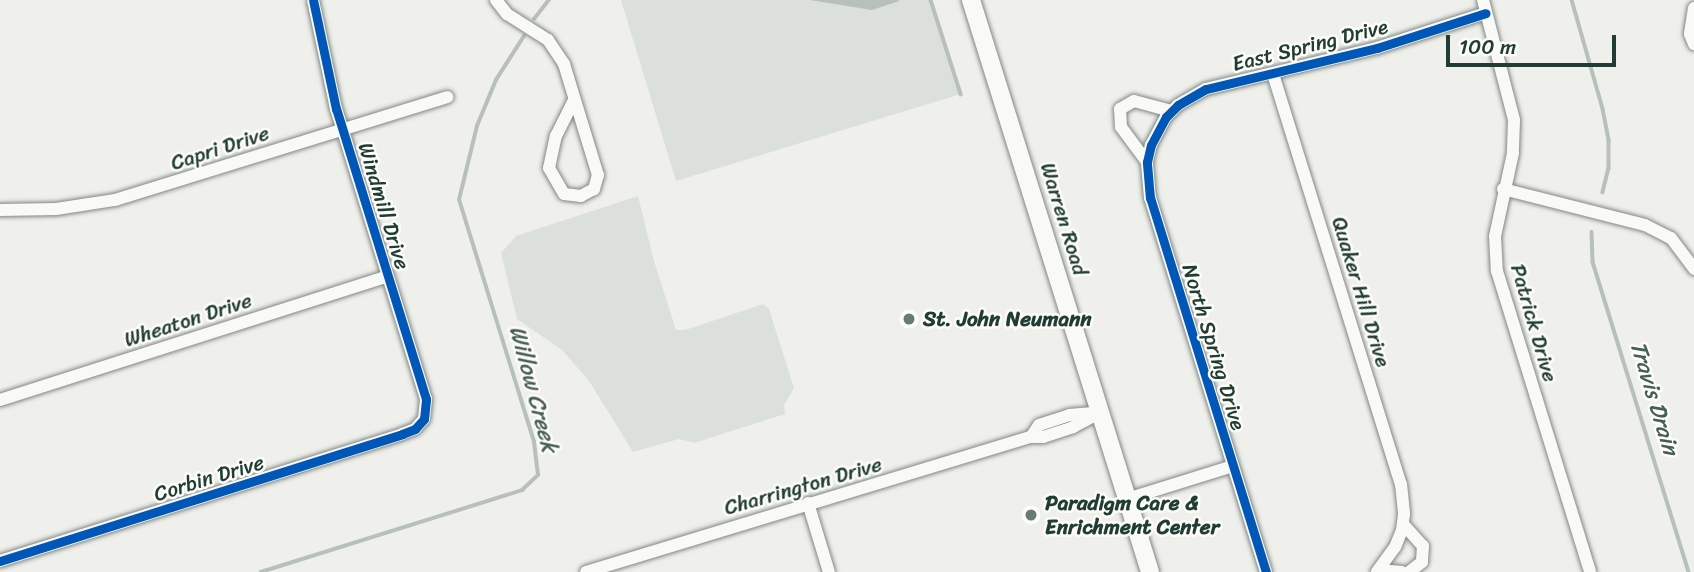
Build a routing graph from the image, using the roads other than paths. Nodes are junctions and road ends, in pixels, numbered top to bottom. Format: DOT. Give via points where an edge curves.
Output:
graph roads {
  1 [pos="313,0"];
  2 [pos="496,0"];
  3 [pos="973,1"];
  4 [pos="1484,6"];
  5 [pos="1694,8"];
  6 [pos="1694,44"];
  7 [pos="1273,74"];
  8 [pos="446,97"];
  9 [pos="573,100"];
  10 [pos="1172,111"];
  11 [pos="342,129"];
  12 [pos="1156,132"];
  13 [pos="1147,162"];
  14 [pos="1503,188"];
  15 [pos="0,210"];
  16 [pos="1694,269"];
  17 [pos="388,276"];
  18 [pos="0,400"];
  19 [pos="1099,412"];
  20 [pos="424,419"];
  21 [pos="1233,466"];
  22 [pos="1127,499"];
  23 [pos="808,503"];
  24 [pos="1403,524"];
  25 [pos="0,561"];
  26 [pos="1378,571"];
  27 [pos="586,572"];
  28 [pos="829,572"];
  29 [pos="1150,572"];
  30 [pos="1266,572"];
  31 [pos="1402,572"];
  32 [pos="1409,572"];
  33 [pos="1590,572"];
  1 -- 11 [label="street, Windmill Drive"];
  2 -- 9 [label="street" via="507,14 553,46 568,74"];
  3 -- 19 [label="main road, Warren Road"];
  4 -- 7 [label="street, East Spring Drive" via="1377,48"];
  4 -- 14 [label="street, Patrick Drive" via="1514,120 1513,153"];
  5 -- 6 [label="street" via="1690,34"];
  7 -- 10 [label="street, East Spring Drive" via="1206,89"];
  7 -- 24 [label="street, Quaker Hill Drive" via="1401,484"];
  8 -- 11 [label="street, Capri Drive"];
  9 -- 9 [label="street" via="598,175 594,189 581,196 564,194 550,168 556,136"];
  10 -- 12 [label="street, East Spring Drive"];
  10 -- 13 [label="street" via="1134,101 1120,109 1121,127"];
  11 -- 15 [label="street, Capri Drive" via="115,200 57,209"];
  11 -- 17 [label="street, Windmill Drive"];
  12 -- 13 [label="street, North Spring Drive"];
  13 -- 21 [label="street, North Spring Drive" via="1150,198"];
  14 -- 16 [label="street" via="1645,225 1671,239"];
  14 -- 33 [label="street, Patrick Drive" via="1495,236 1497,271"];
  17 -- 18 [label="street, Wheaton Drive"];
  17 -- 20 [label="street, Windmill Drive" via="426,399"];
  19 -- 22 [label="main road, Warren Road"];
  19 -- 23 [label="street, Charrington Drive" via="1043,437"];
  20 -- 25 [label="street, Corbin Drive" via="402,434"];
  21 -- 22 [label="street"];
  21 -- 30 [label="street, North Spring Drive"];
  22 -- 29 [label="main road, Warren Road"];
  23 -- 27 [label="street, Charrington Drive"];
  23 -- 28 [label="street"];
  24 -- 26 [label="street, Quaker Hill Drive" via="1395,547"];
  24 -- 32 [label="street" via="1423,546 1422,562"];
  26 -- 31 [label="street, Quaker Hill Drive"];
}
